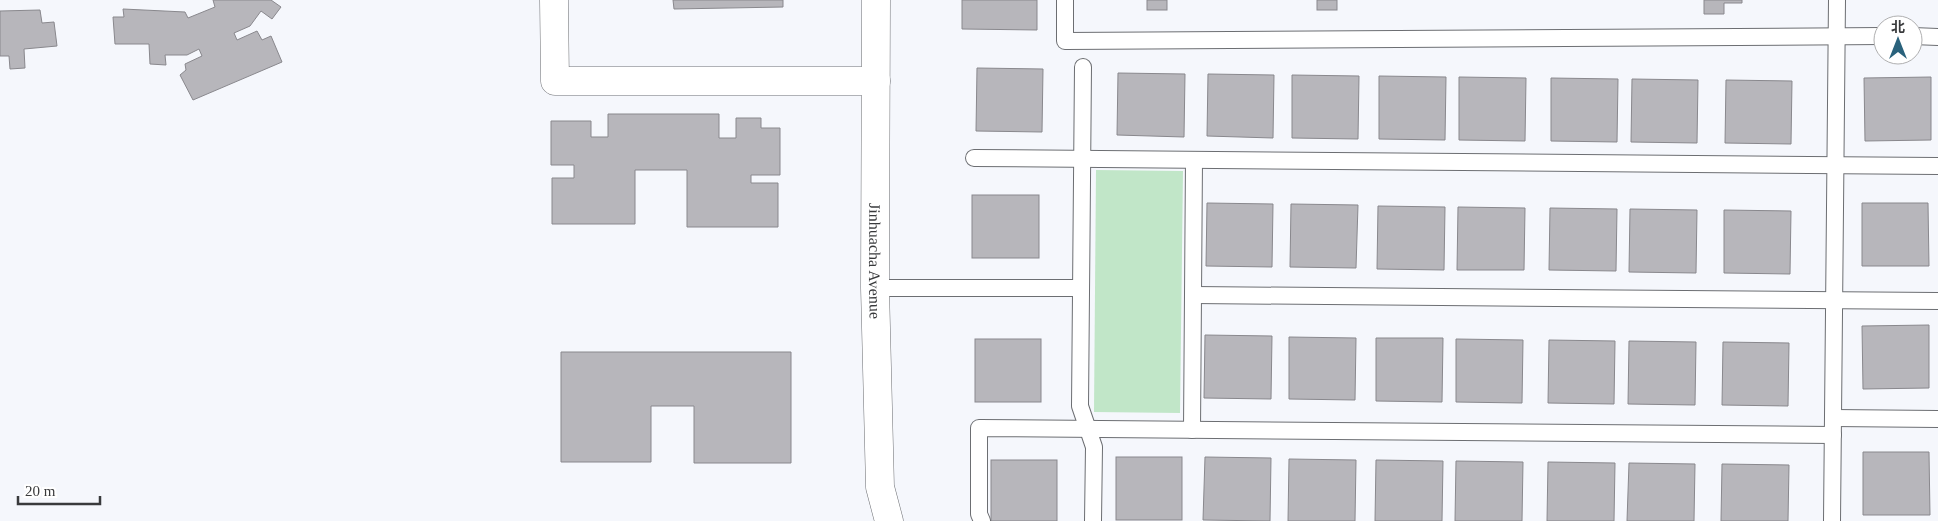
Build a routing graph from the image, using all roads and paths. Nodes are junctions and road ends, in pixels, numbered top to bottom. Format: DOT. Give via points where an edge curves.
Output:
graph roads {
  1 [pos="554,0"];
  2 [pos="876,0"];
  3 [pos="1065,0"];
  4 [pos="1837,0"];
  5 [pos="1836,36"];
  6 [pos="1873,36"];
  7 [pos="1923,36"];
  8 [pos="1938,36"];
  9 [pos="1083,67"];
  10 [pos="876,81"];
  11 [pos="974,158"];
  12 [pos="1082,159"];
  13 [pos="1194,160"];
  14 [pos="1835,165"];
  15 [pos="1938,166"];
  16 [pos="875,288"];
  17 [pos="1081,288"];
  18 [pos="1194,295"];
  19 [pos="1834,300"];
  20 [pos="1938,301"];
  21 [pos="1833,418"];
  22 [pos="1938,419"];
  23 [pos="1089,428"];
  24 [pos="1192,430"];
  25 [pos="1833,435"];
  26 [pos="889,521"];
  27 [pos="982,521"];
  28 [pos="1093,521"];
  29 [pos="1832,521"];
  1 -- 10 [label="street" via="555,81"];
  2 -- 10 [label="street, Jinhuacha Avenue"];
  3 -- 5 [label="lane" via="1065,42"];
  4 -- 5 [label="lane"];
  5 -- 6 [label="lane"];
  5 -- 14 [label="lane"];
  7 -- 8 [label="lane"];
  9 -- 12 [label="lane"];
  10 -- 16 [label="street, Jinhuacha Avenue"];
  11 -- 12 [label="lane"];
  12 -- 13 [label="lane"];
  12 -- 17 [label="lane"];
  13 -- 14 [label="lane"];
  13 -- 18 [label="lane"];
  14 -- 15 [label="lane"];
  14 -- 19 [label="lane"];
  16 -- 17 [label="lane"];
  16 -- 26 [label="street, Jinhuacha Avenue" via="880,487"];
  17 -- 23 [label="lane" via="1080,406"];
  18 -- 19 [label="lane"];
  18 -- 24 [label="lane"];
  19 -- 20 [label="lane"];
  19 -- 21 [label="lane"];
  21 -- 22 [label="lane"];
  21 -- 25 [label="lane"];
  23 -- 24 [label="lane"];
  23 -- 27 [label="lane" via="979,428 979,514"];
  23 -- 28 [label="lane" via="1094,447"];
  24 -- 25 [label="lane"];
  25 -- 29 [label="lane"];
}
